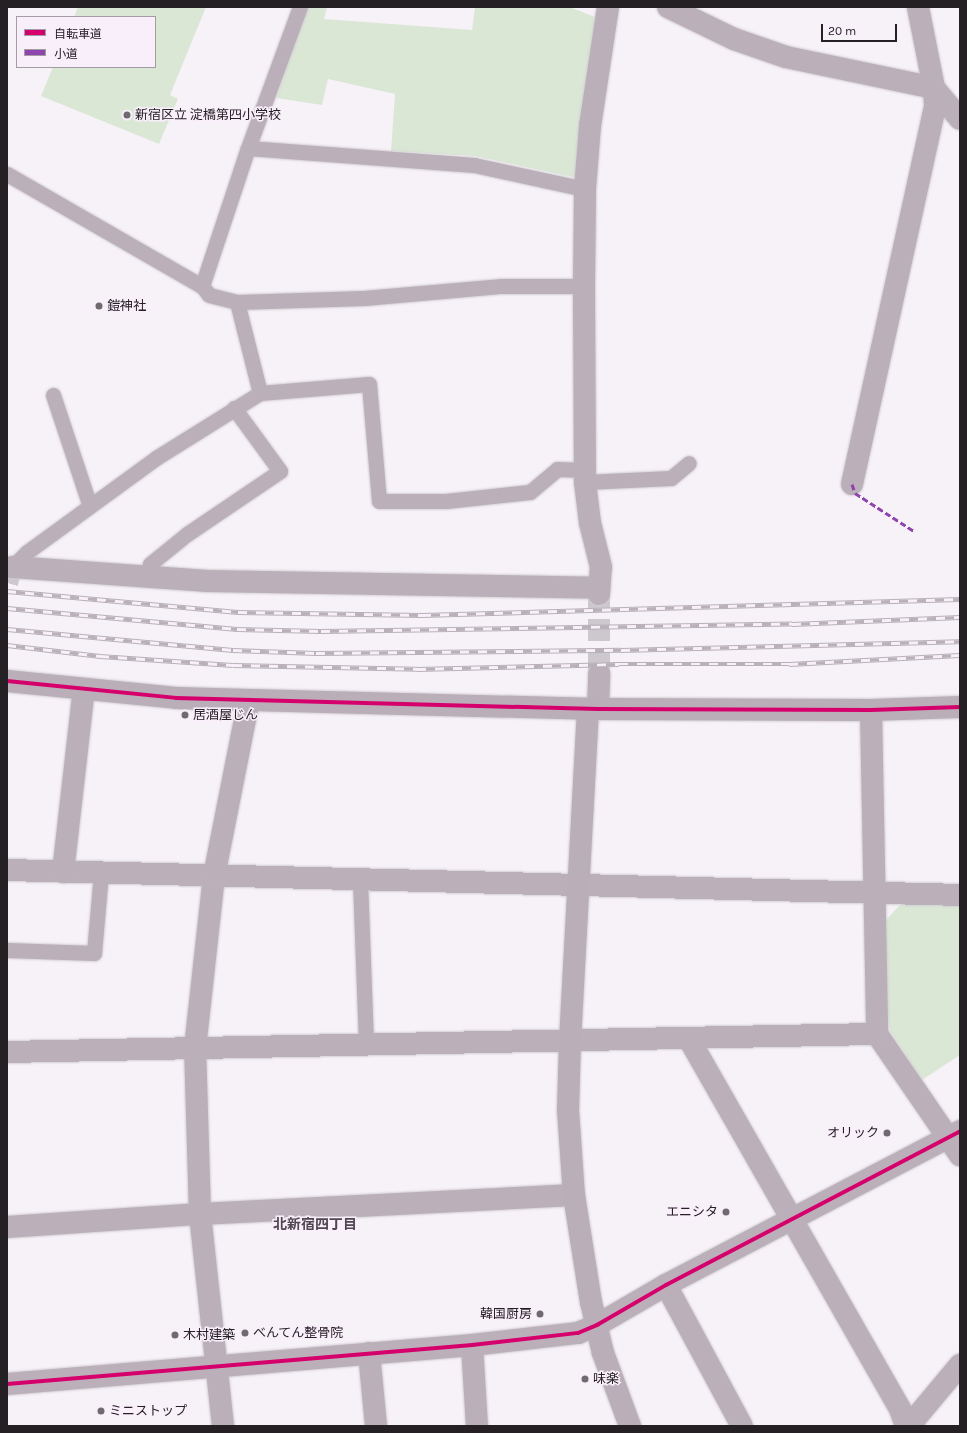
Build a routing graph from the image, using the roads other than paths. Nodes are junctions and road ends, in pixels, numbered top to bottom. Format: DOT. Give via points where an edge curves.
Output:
graph roads {
  1 [pos="300,7"];
  2 [pos="608,7"];
  3 [pos="668,7"];
  4 [pos="918,7"];
  5 [pos="934,88"];
  6 [pos="960,119"];
  7 [pos="248,148"];
  8 [pos="7,174"];
  9 [pos="585,189"];
  10 [pos="202,286"];
  11 [pos="584,286"];
  12 [pos="237,302"];
  13 [pos="260,393"];
  14 [pos="53,395"];
  15 [pos="234,408"];
  16 [pos="689,463"];
  17 [pos="585,476"];
  18 [pos="852,484"];
  19 [pos="90,506"];
  20 [pos="10,567"];
  21 [pos="148,577"];
  22 [pos="599,674"];
  23 [pos="7,681"];
  24 [pos="84,689"];
  25 [pos="249,700"];
  26 [pos="960,708"];
  27 [pos="593,709"];
  28 [pos="871,710"];
  29 [pos="7,870"];
  30 [pos="63,872"];
  31 [pos="101,873"];
  32 [pos="214,876"];
  33 [pos="360,880"];
  34 [pos="578,886"];
  35 [pos="874,893"];
  36 [pos="960,895"];
  37 [pos="7,950"];
  38 [pos="877,1034"];
  39 [pos="689,1039"];
  40 [pos="570,1040"];
  41 [pos="366,1044"];
  42 [pos="195,1048"];
  43 [pos="7,1052"];
  44 [pos="956,1142"];
  45 [pos="574,1195"];
  46 [pos="200,1214"];
  47 [pos="793,1220"];
  48 [pos="7,1227"];
  49 [pos="666,1285"];
  50 [pos="596,1325"];
  51 [pos="472,1345"];
  52 [pos="369,1353"];
  53 [pos="960,1365"];
  54 [pos="216,1367"];
  55 [pos="7,1384"];
  56 [pos="223,1426"];
  57 [pos="376,1426"];
  58 [pos="477,1426"];
  59 [pos="630,1426"];
  60 [pos="742,1426"];
  61 [pos="906,1426"];
  62 [pos="909,1426"];
  1 -- 7 [label="lane"];
  2 -- 9 [label="street" via="590,126"];
  3 -- 5 [label="street" via="734,39 786,57"];
  4 -- 5 [label="street"];
  5 -- 6 [label="street"];
  5 -- 18 [label="street" via="935,106"];
  7 -- 9 [label="lane" via="474,165"];
  7 -- 10 [label="lane"];
  8 -- 10 [label="lane"];
  9 -- 11 [label="street"];
  10 -- 12 [label="lane" via="209,295"];
  11 -- 12 [label="lane" via="502,286 364,298"];
  11 -- 17 [label="street"];
  12 -- 13 [label="lane"];
  13 -- 15 [label="lane"];
  13 -- 17 [label="lane" via="369,384 379,501 446,501 530,492 557,469"];
  14 -- 19 [label="lane"];
  15 -- 19 [label="lane" via="156,458"];
  15 -- 21 [label="lane" via="280,471 187,534 150,564"];
  16 -- 17 [label="lane" via="671,478"];
  17 -- 21 [label="street" via="590,523 601,566 599,591"];
  19 -- 20 [label="lane"];
  20 -- 21 [label="street"];
  22 -- 27 [label="street"];
  23 -- 24 [label="street"];
  24 -- 25 [label="street" via="176,698"];
  24 -- 30 [label="street"];
  25 -- 27 [label="street"];
  25 -- 32 [label="street"];
  26 -- 28 [label="street"];
  27 -- 28 [label="street"];
  27 -- 34 [label="street"];
  28 -- 35 [label="street"];
  29 -- 30 [label="street"];
  30 -- 31 [label="street"];
  31 -- 32 [label="street"];
  31 -- 37 [label="lane" via="94,953"];
  32 -- 33 [label="street"];
  32 -- 42 [label="street"];
  33 -- 34 [label="street"];
  33 -- 41 [label="lane"];
  34 -- 35 [label="street"];
  34 -- 40 [label="street"];
  35 -- 36 [label="street"];
  35 -- 38 [label="street"];
  38 -- 39 [label="street"];
  38 -- 44 [label="street"];
  39 -- 40 [label="street"];
  39 -- 47 [label="street"];
  40 -- 41 [label="street"];
  40 -- 45 [label="street" via="568,1110"];
  41 -- 42 [label="street"];
  42 -- 43 [label="street"];
  42 -- 46 [label="street"];
  44 -- 47 [label="street"];
  45 -- 46 [label="street"];
  45 -- 50 [label="street"];
  46 -- 48 [label="street"];
  46 -- 54 [label="street"];
  47 -- 49 [label="street"];
  47 -- 61 [label="street" via="900,1409"];
  49 -- 50 [label="street"];
  49 -- 60 [label="street"];
  50 -- 51 [label="street" via="578,1333"];
  50 -- 59 [label="street" via="603,1353"];
  51 -- 52 [label="street"];
  51 -- 58 [label="street"];
  52 -- 54 [label="street"];
  52 -- 57 [label="street"];
  53 -- 62 [label="street"];
  54 -- 55 [label="street"];
  54 -- 56 [label="street"];
}
